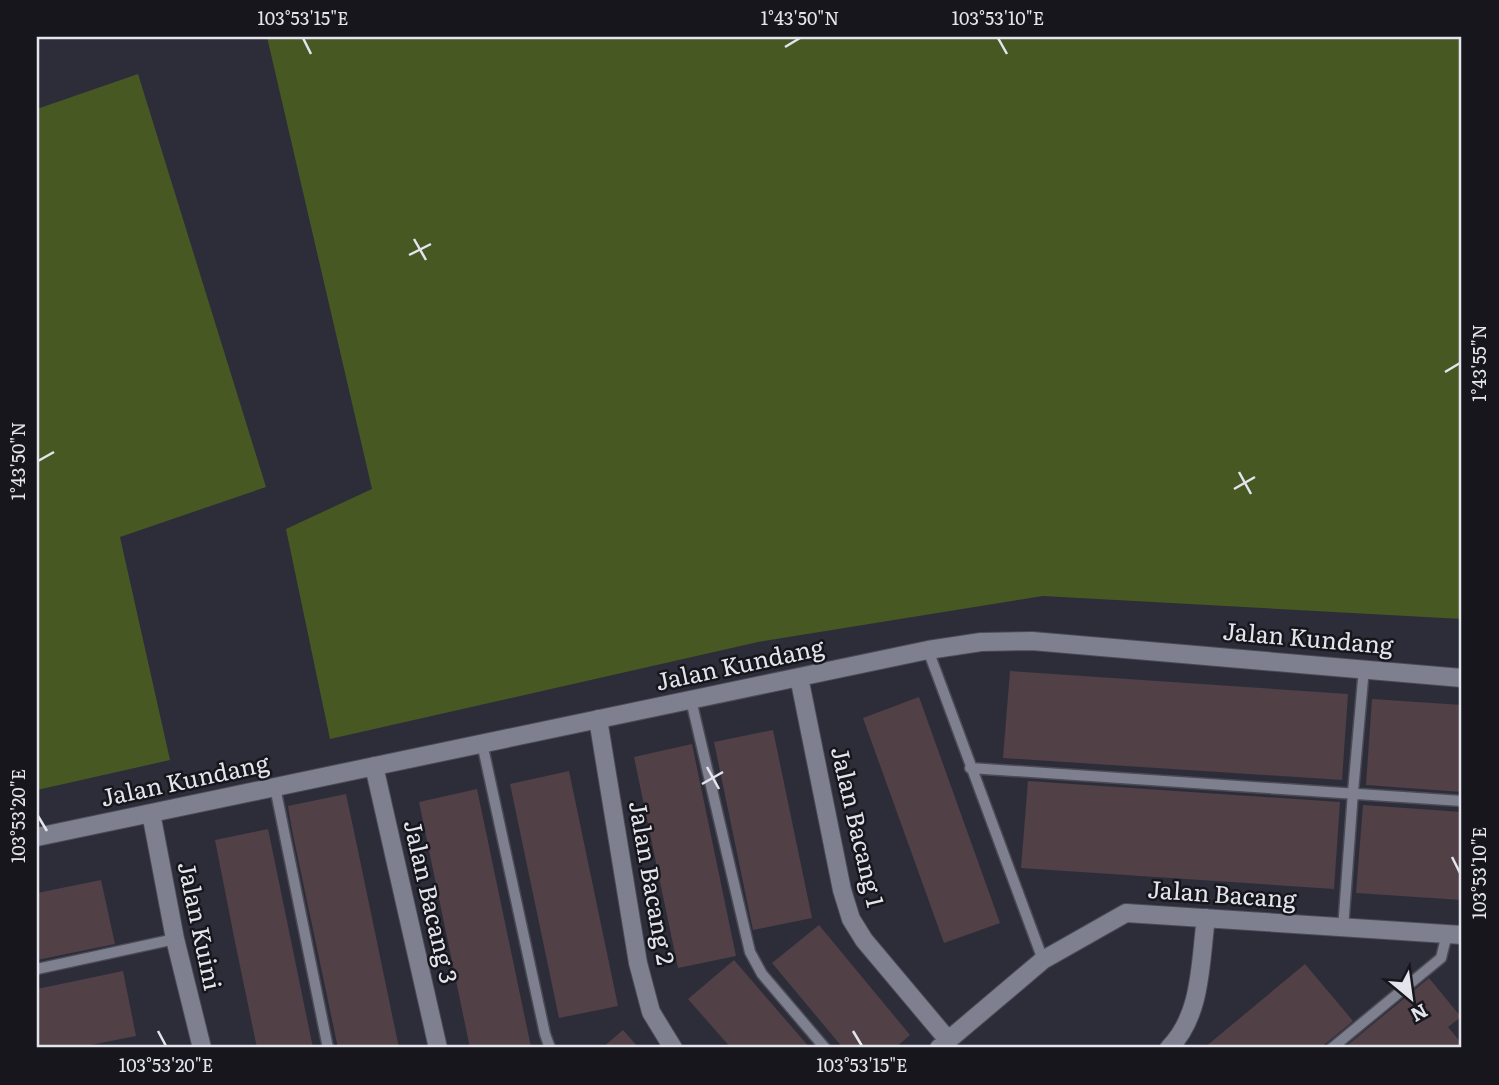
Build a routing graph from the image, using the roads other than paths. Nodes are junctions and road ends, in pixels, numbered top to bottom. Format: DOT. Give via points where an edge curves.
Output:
graph roads {
  1 [pos="928,650"];
  2 [pos="1364,668"];
  3 [pos="799,677"];
  4 [pos="1462,678"];
  5 [pos="691,700"];
  6 [pos="598,719"];
  7 [pos="482,743"];
  8 [pos="374,766"];
  9 [pos="970,768"];
  10 [pos="275,787"];
  11 [pos="1353,792"];
  12 [pos="1462,801"];
  13 [pos="151,813"];
  14 [pos="37,837"];
  15 [pos="1206,918"];
  16 [pos="1343,929"];
  17 [pos="1455,934"];
  18 [pos="176,939"];
  19 [pos="1043,960"];
  20 [pos="37,969"];
  21 [pos="943,1044"];
  22 [pos="202,1048"];
  23 [pos="328,1048"];
  24 [pos="438,1048"];
  25 [pos="550,1048"];
  26 [pos="673,1048"];
  27 [pos="825,1048"];
  28 [pos="1169,1048"];
  29 [pos="1332,1048"];
  1 -- 2 [label="street, Jalan Kundang" via="1032,641"];
  1 -- 3 [label="street, Jalan Kundang"];
  1 -- 9 [label="lane"];
  2 -- 4 [label="street, Jalan Kundang"];
  2 -- 11 [label="lane"];
  3 -- 5 [label="street, Jalan Kundang"];
  3 -- 21 [label="street, Jalan Bacang 1" via="851,919"];
  5 -- 6 [label="street, Jalan Kundang"];
  5 -- 27 [label="lane" via="750,952 762,974"];
  6 -- 7 [label="street, Jalan Kundang"];
  6 -- 26 [label="street, Jalan Bacang 2" via="638,963 651,1012"];
  7 -- 8 [label="street, Jalan Kundang"];
  7 -- 25 [label="lane"];
  8 -- 10 [label="street, Jalan Kundang"];
  8 -- 24 [label="street, Jalan Bacang 3"];
  9 -- 11 [label="lane"];
  9 -- 19 [label="lane"];
  10 -- 13 [label="street, Jalan Kundang"];
  10 -- 23 [label="lane"];
  11 -- 12 [label="lane"];
  11 -- 16 [label="lane"];
  13 -- 14 [label="street, Jalan Kundang"];
  13 -- 18 [label="street, Jalan Kuini"];
  15 -- 16 [label="street, Jalan Bacang"];
  15 -- 19 [label="street, Jalan Bacang" via="1126,913"];
  15 -- 28 [label="street" via="1195,1003"];
  16 -- 17 [label="street, Jalan Bacang"];
  17 -- 29 [label="lane" via="1441,958"];
  18 -- 20 [label="lane"];
  18 -- 22 [label="street, Jalan Kuini"];
  19 -- 21 [label="street, Jalan Bacang"];
}
